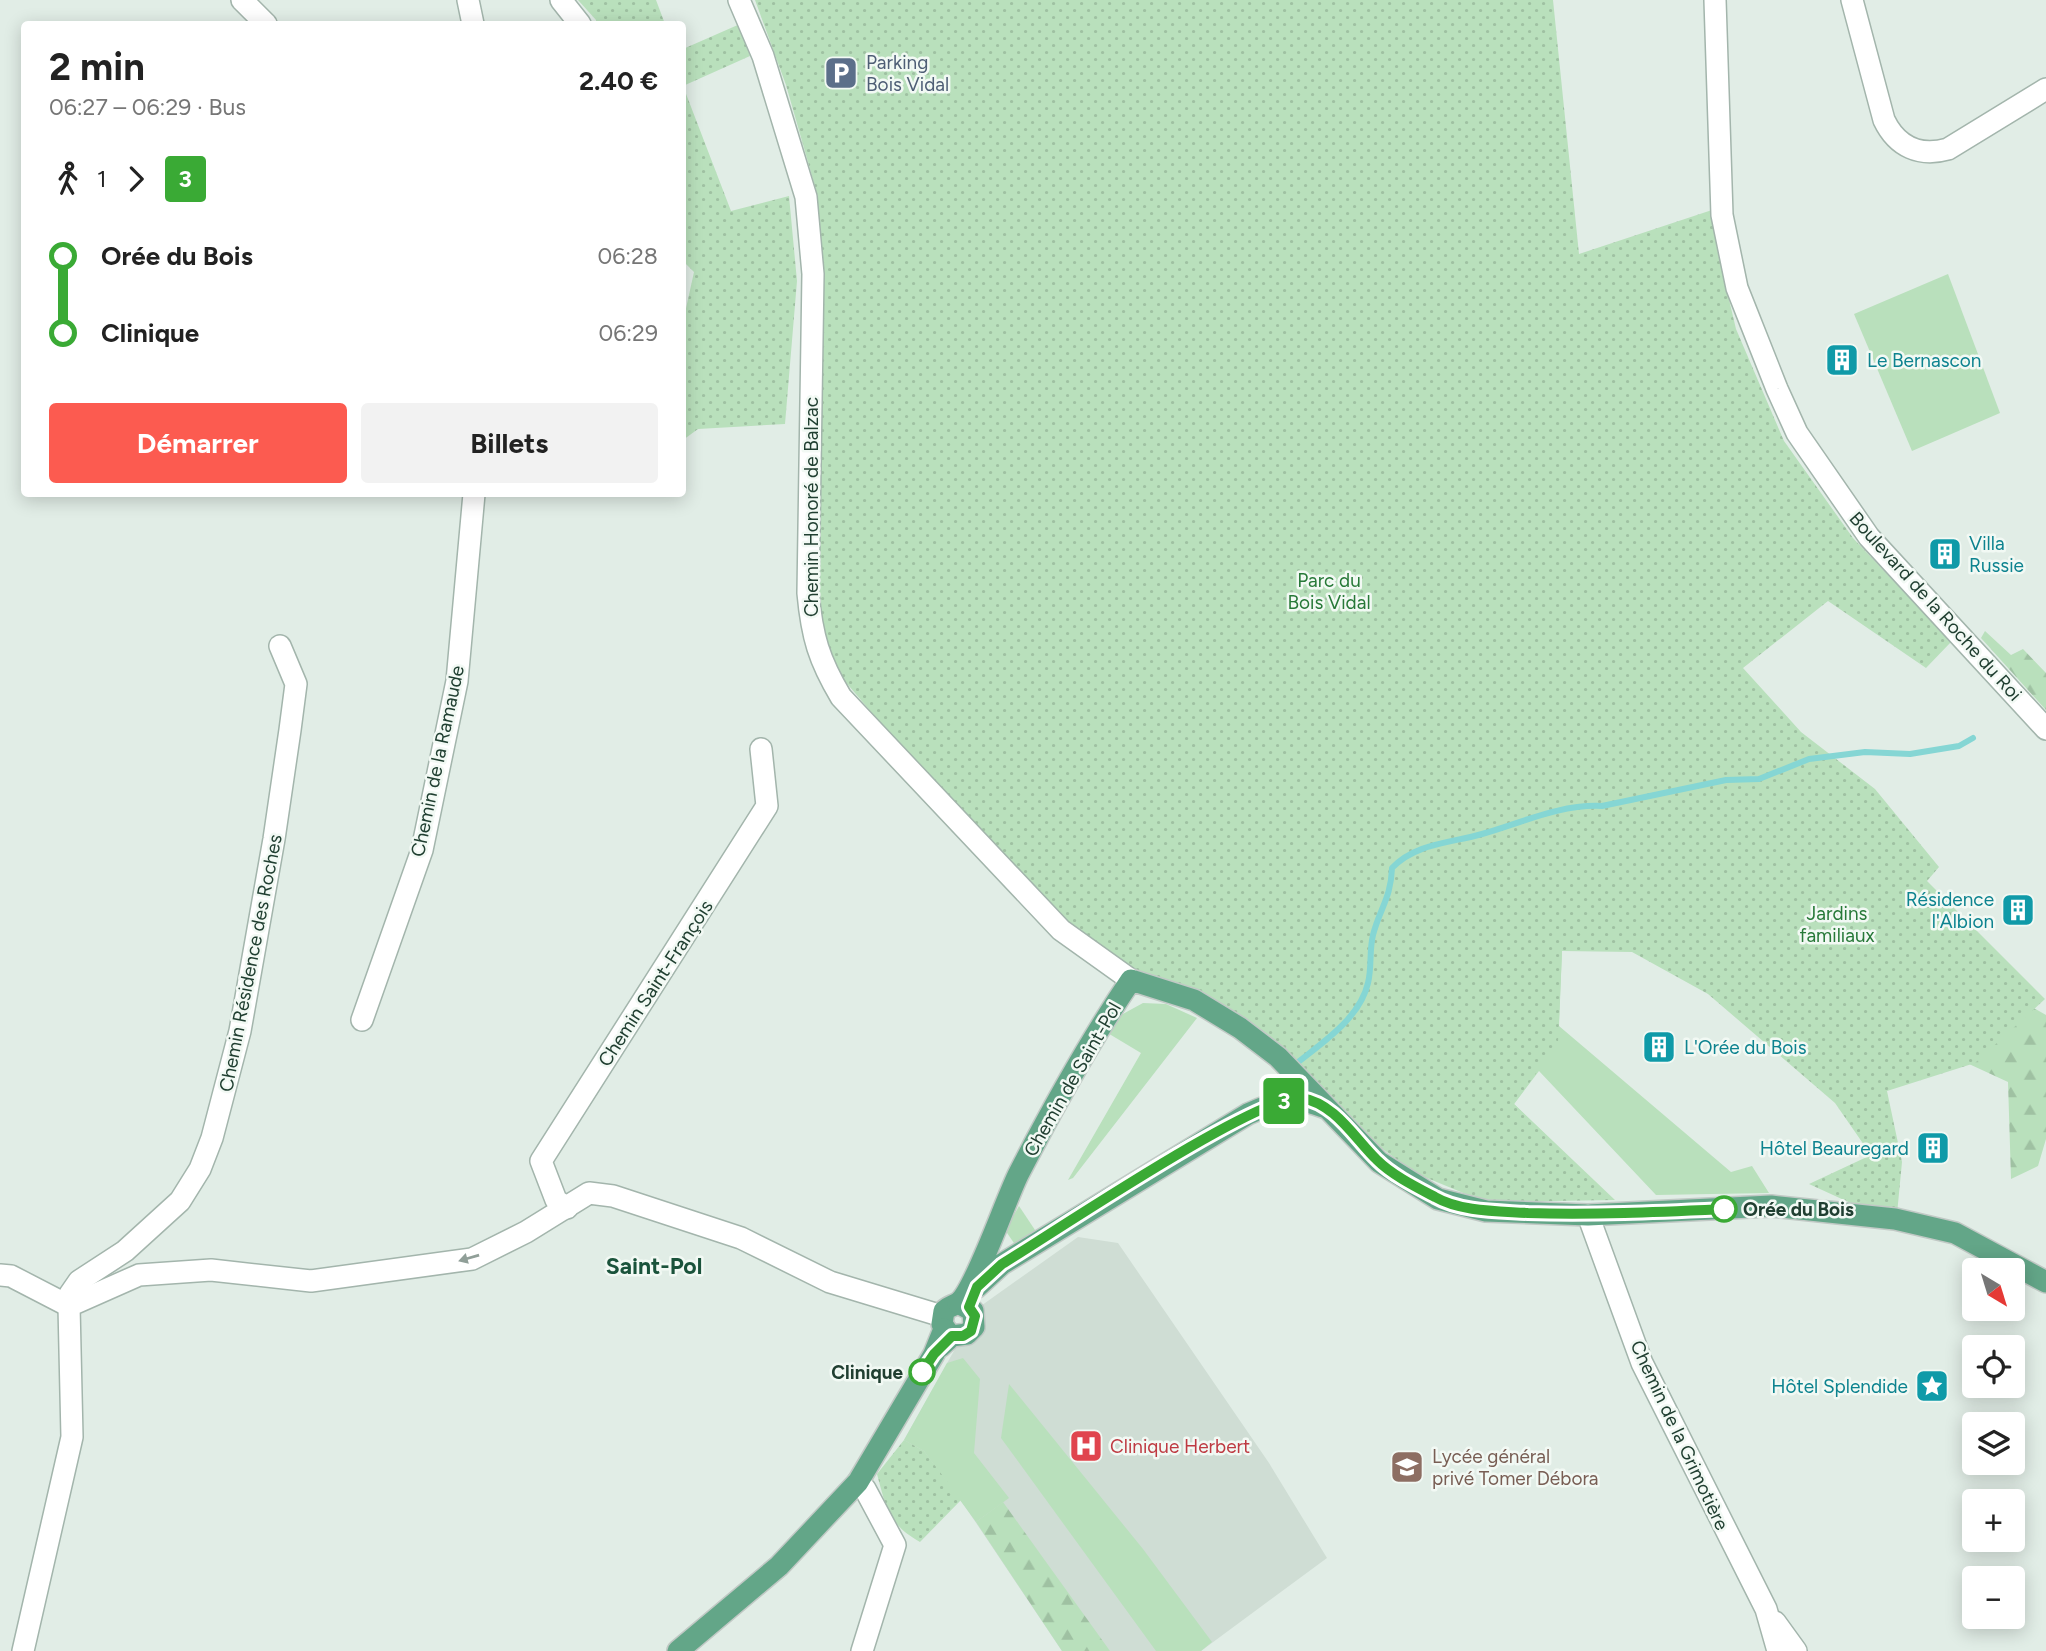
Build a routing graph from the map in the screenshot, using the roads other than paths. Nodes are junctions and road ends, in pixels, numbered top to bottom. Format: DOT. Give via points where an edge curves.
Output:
graph roads {
  1 [pos="242,0"];
  2 [pos="468,0"];
  3 [pos="561,0"];
  4 [pos="739,0"];
  5 [pos="1716,0"];
  6 [pos="1852,0"];
  7 [pos="263,21"];
  8 [pos="472,21"];
  9 [pos="578,21"];
  10 [pos="2046,89"];
  11 [pos="474,497"];
  12 [pos="280,646"];
  13 [pos="2046,729"];
  14 [pos="761,749"];
  15 [pos="1131,979"];
  16 [pos="362,1020"];
  17 [pos="1322,1102"];
  18 [pos="566,1208"];
  19 [pos="1588,1215"];
  20 [pos="0,1275"];
  21 [pos="2046,1282"];
  22 [pos="69,1306"];
  23 [pos="957,1312"];
  24 [pos="858,1482"];
  25 [pos="1766,1609"];
  26 [pos="23,1651"];
  27 [pos="678,1651"];
  28 [pos="862,1651"];
  29 [pos="1778,1651"];
  30 [pos="1796,1651"];
  1 -- 7 [label="street"];
  2 -- 8 [label="street"];
  3 -- 9 [label="street"];
  4 -- 15 [label="street, Chemin Honoré de Balzac" via="763,56 806,197 813,274 808,593 821,664 841,697 1061,930"];
  5 -- 13 [label="street, Boulevard de la Roche du Roi" via="1722,215 1737,288 1777,389 1797,433 1869,537"];
  6 -- 10 [label="street" via="1884,120 1911,150 1948,149"];
  11 -- 16 [label="street, Chemin de la Ramaude" via="457,681 422,850"];
  12 -- 22 [label="street, Chemin Résidence des Roches" via="296,684 290,730 240,1031 212,1138 180,1201 125,1251 79,1281 70,1294"];
  14 -- 18 [label="street, Chemin Saint-François" via="767,806 541,1161 556,1200"];
  15 -- 17 [label="main road, Chemin de Saint-Pol" via="1194,1000 1240,1028 1278,1057"];
  15 -- 23 [label="main road, Chemin de Saint-Pol" via="1094,1035 1018,1174"];
  17 -- 19 [label="main road, Chemin de Saint-Pol" via="1379,1162 1438,1199 1486,1211"];
  17 -- 23 [label="main road" via="1300,1098 1274,1102 1248,1114 1002,1264"];
  18 -- 22 [label="street, one-way" via="472,1259 311,1282 211,1270 139,1275"];
  18 -- 23 [label="street" via="589,1193 613,1196 741,1238 830,1282"];
  19 -- 21 [label="main road, Chemin de Saint-Pol" via="1771,1206 1895,1219 1955,1233"];
  19 -- 25 [label="street, Chemin de la Grimotière" via="1642,1363"];
  20 -- 22 [label="street" via="11,1276"];
  22 -- 26 [label="street" via="72,1437"];
  23 -- 24 [label="main road"];
  24 -- 27 [label="main road" via="779,1566"];
  24 -- 28 [label="street" via="895,1545"];
  25 -- 29 [label="street, Chemin de la Grimotière"];
  25 -- 30 [label="street"];
}
